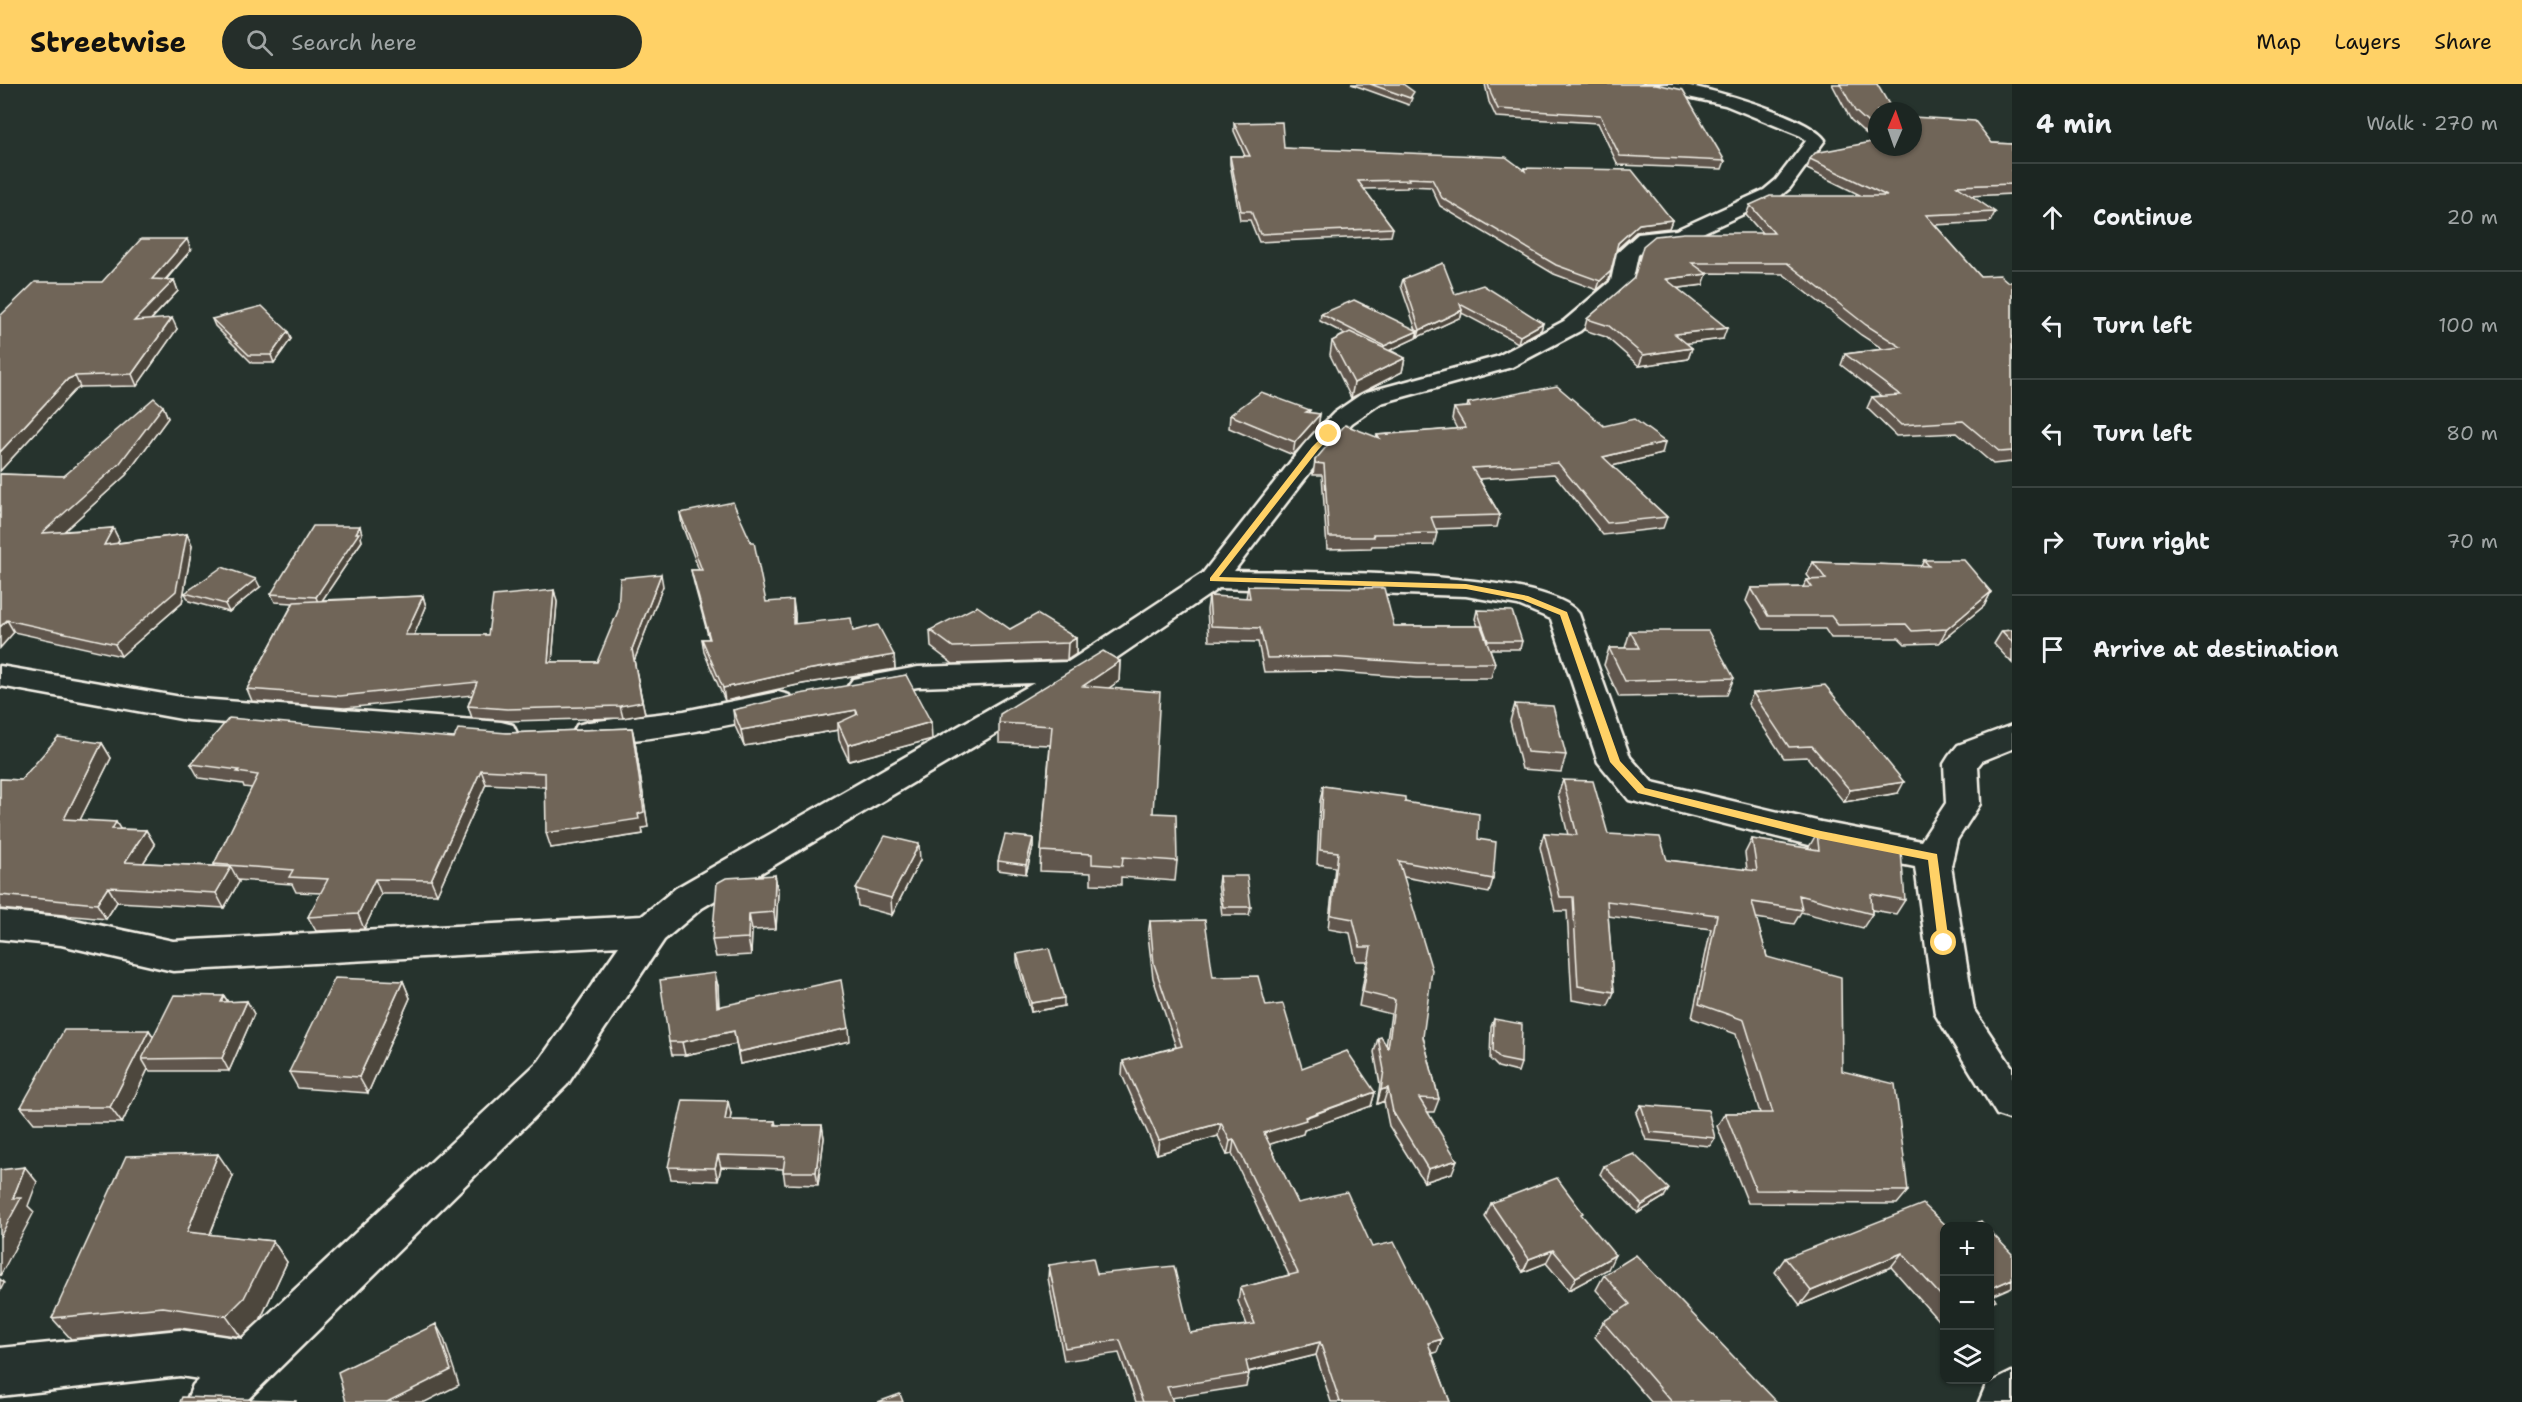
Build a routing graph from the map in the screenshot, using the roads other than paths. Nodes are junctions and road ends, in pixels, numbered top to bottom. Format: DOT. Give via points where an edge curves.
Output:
graph roads {
  1 [pos="1653,84"];
  2 [pos="1213,579"];
  3 [pos="1075,672"];
  4 [pos="0,676"];
  5 [pos="532,734"];
  6 [pos="564,734"];
  7 [pos="2012,736"];
  8 [pos="1933,857"];
  9 [pos="0,926"];
  10 [pos="651,930"];
  11 [pos="2012,1102"];
  12 [pos="250,1363"];
  13 [pos="0,1372"];
  14 [pos="2012,1396"];
  15 [pos="210,1402"];
  16 [pos="2003,1402"];
  1 -- 2 [label="street" via="1745,106 1808,132 1816,140 1783,184 1761,200 1680,236 1646,238 1628,253 1621,283 1572,326 1504,362 1372,398 1343,418"];
  2 -- 3 [label="street"];
  2 -- 8 [label="street" via="1466,586 1525,597 1564,614 1615,762 1641,791 1821,835"];
  3 -- 6 [label="street" via="918,677 817,694 742,712 634,729"];
  3 -- 10 [label="street" via="688,898"];
  4 -- 5 [label="street" via="187,709"];
  7 -- 8 [label="street" via="1970,753 1961,764 1963,804 1934,847"];
  8 -- 11 [label="street" via="1955,1014"];
  9 -- 10 [label="street" via="61,931 173,956"];
  10 -- 12 [label="street" via="553,1073"];
  12 -- 13 [label="street" via="180,1353"];
  12 -- 15 [label="street"];
  14 -- 16 [label="street"];
}
